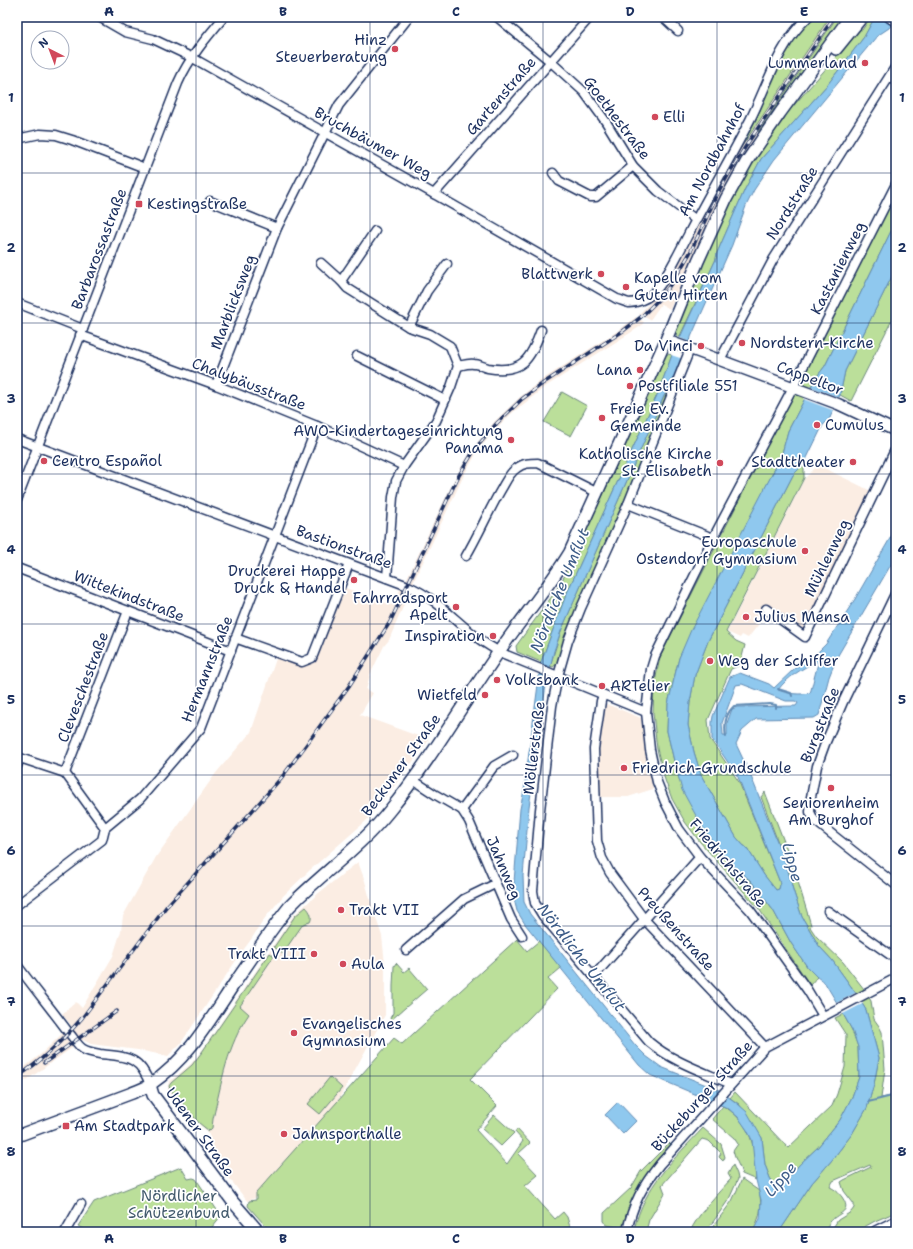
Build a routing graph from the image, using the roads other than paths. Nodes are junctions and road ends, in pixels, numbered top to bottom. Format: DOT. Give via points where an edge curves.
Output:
graph roads {
  1 [pos="99,17"];
  2 [pos="224,17"];
  3 [pos="409,17"];
  4 [pos="497,17"];
  5 [pos="590,17"];
  6 [pos="663,17"];
  7 [pos="808,17"];
  8 [pos="850,17"];
  9 [pos="862,17"];
  10 [pos="890,17"];
  11 [pos="896,21"];
  12 [pos="678,31"];
  13 [pos="191,57"];
  14 [pos="550,61"];
  15 [pos="896,66"];
  16 [pos="780,113"];
  17 [pos="325,132"];
  18 [pos="17,139"];
  19 [pos="633,166"];
  20 [pos="145,168"];
  21 [pos="553,173"];
  22 [pos="896,184"];
  23 [pos="434,194"];
  24 [pos="210,201"];
  25 [pos="696,220"];
  26 [pos="277,228"];
  27 [pos="375,231"];
  28 [pos="321,263"];
  29 [pos="447,264"];
  30 [pos="341,281"];
  31 [pos="17,303"];
  32 [pos="628,303"];
  33 [pos="409,327"];
  34 [pos="541,330"];
  35 [pos="82,332"];
  36 [pos="671,342"];
  37 [pos="689,349"];
  38 [pos="357,356"];
  39 [pos="720,360"];
  40 [pos="458,366"];
  41 [pos="216,385"];
  42 [pos="793,387"];
  43 [pos="445,400"];
  44 [pos="317,426"];
  45 [pos="896,431"];
  46 [pos="17,439"];
  47 [pos="38,447"];
  48 [pos="896,448"];
  49 [pos="404,466"];
  50 [pos="598,493"];
  51 [pos="17,500"];
  52 [pos="628,504"];
  53 [pos="274,536"];
  54 [pos="713,538"];
  55 [pos="466,556"];
  56 [pos="349,564"];
  57 [pos="17,568"];
  58 [pos="387,578"];
  59 [pos="896,592"];
  60 [pos="766,609"];
  61 [pos="128,611"];
  62 [pos="236,638"];
  63 [pos="231,651"];
  64 [pos="499,652"];
  65 [pos="555,675"];
  66 [pos="603,695"];
  67 [pos="646,712"];
  68 [pos="513,755"];
  69 [pos="18,757"];
  70 [pos="17,766"];
  71 [pos="65,774"];
  72 [pos="413,780"];
  73 [pos="462,810"];
  74 [pos="105,828"];
  75 [pos="700,857"];
  76 [pos="495,884"];
  77 [pos="896,885"];
  78 [pos="17,905"];
  79 [pos="828,911"];
  80 [pos="644,919"];
  81 [pos="522,936"];
  82 [pos="406,950"];
  83 [pos="896,959"];
  84 [pos="17,965"];
  85 [pos="594,976"];
  86 [pos="896,978"];
  87 [pos="823,1016"];
  88 [pos="765,1047"];
  89 [pos="731,1084"];
  90 [pos="150,1085"];
  91 [pos="17,1136"];
  92 [pos="81,1204"];
  93 [pos="896,1222"];
  94 [pos="627,1228"];
  95 [pos="64,1232"];
  96 [pos="259,1232"];
  97 [pos="876,1232"];
  1 -- 13 [label="street, Bruchbäumer Weg" via="125,32 153,39"];
  2 -- 13 [label="street, Barbarossastraße"];
  3 -- 17 [label="street, Marblicksweg" via="339,105"];
  4 -- 14 [label="street, Goethestraße"];
  5 -- 14 [label="street, Gartenstraße"];
  6 -- 12 [label="street"];
  7 -- 25 [label="street, Am Nordbahnhof" via="785,44 751,118"];
  8 -- 16 [label="main road"];
  9 -- 16 [label="main road"];
  10 -- 11 [label="street"];
  13 -- 17 [label="street, Bruchbäumer Weg"];
  13 -- 20 [label="street, Barbarossastraße" via="178,83"];
  14 -- 19 [label="street, Goethestraße" via="584,92"];
  14 -- 23 [label="street, Gartenstraße"];
  15 -- 39 [label="street, Nordstraße" via="773,260"];
  16 -- 36 [label="main road, Beckumer Straße" via="747,161 726,199 698,260"];
  17 -- 23 [label="street, Bruchbäumer Weg"];
  17 -- 26 [label="street, Marblicksweg"];
  18 -- 20 [label="street" via="40,134 56,135"];
  19 -- 21 [label="street" via="596,197 590,197 559,181"];
  19 -- 25 [label="street, Goethestraße" via="658,191"];
  20 -- 35 [label="street, Barbarossastraße"];
  22 -- 42 [label="street, Kastanienweg"];
  23 -- 32 [label="street, Bruchbäumer Weg"];
  24 -- 26 [label="street"];
  25 -- 32 [label="street, Am Nordbahnhof" via="659,286 651,295"];
  26 -- 41 [label="street, Marblicksweg"];
  27 -- 30 [label="street"];
  28 -- 30 [label="street"];
  29 -- 33 [label="street" via="427,291"];
  30 -- 33 [label="street" via="347,288"];
  31 -- 35 [label="street, Chalybäusstraße"];
  33 -- 40 [label="street" via="430,334 450,346"];
  34 -- 40 [label="street" via="530,355 517,367 499,370 473,364"];
  35 -- 41 [label="street, Chalybäusstraße"];
  35 -- 47 [label="street, Barbarossastraße"];
  36 -- 37 [label="street, Cappeltor"];
  36 -- 50 [label="main road, Beckumer Straße"];
  37 -- 39 [label="street, Cappeltor"];
  37 -- 52 [label="street, Möllerstraße"];
  38 -- 43 [label="street"];
  39 -- 42 [label="street, Cappeltor"];
  40 -- 43 [label="street"];
  41 -- 44 [label="street, Chalybäusstraße"];
  42 -- 45 [label="street, Cappeltor" via="838,404"];
  42 -- 54 [label="street, Friedrichstraße"];
  43 -- 49 [label="street" via="436,421"];
  44 -- 49 [label="street, Chalybäusstraße"];
  44 -- 53 [label="street, Hermannstraße"];
  46 -- 47 [label="street, Bastionstraße"];
  47 -- 51 [label="street, Barbarossastraße"];
  47 -- 53 [label="street, Bastionstraße"];
  48 -- 60 [label="street, Mühlenweg" via="805,637"];
  49 -- 58 [label="street" via="396,481 393,497"];
  50 -- 55 [label="street" via="538,463 527,463 517,467 495,498"];
  50 -- 64 [label="main road, Beckumer Straße" via="570,552"];
  52 -- 54 [label="street"];
  52 -- 65 [label="street, Möllerstraße" via="581,608"];
  53 -- 56 [label="street, Bastionstraße"];
  53 -- 62 [label="street, Hermannstraße"];
  54 -- 67 [label="street, Friedrichstraße" via="655,656"];
  56 -- 58 [label="street, Bastionstraße"];
  56 -- 62 [label="street" via="312,658 302,662"];
  57 -- 61 [label="street, Wittekindstraße"];
  58 -- 64 [label="street, Bastionstraße" via="423,593 478,639"];
  59 -- 77 [label="street, Burgstraße" via="825,744 811,797 810,812 814,820"];
  61 -- 63 [label="street, Wittekindstraße"];
  61 -- 71 [label="street, Cleveschestraße"];
  62 -- 63 [label="street, Hermannstraße"];
  63 -- 74 [label="street, Hermannstraße" via="201,728 140,799"];
  64 -- 65 [label="street, Bastionstraße"];
  64 -- 72 [label="main road, Beckumer Straße"];
  65 -- 66 [label="street, Bastionstraße"];
  65 -- 85 [label="street, Möllerstraße" via="533,884 534,897 543,916"];
  66 -- 67 [label="street, Bastionstraße"];
  66 -- 80 [label="street, Preußenstraße" via="594,749 597,841 610,873"];
  67 -- 75 [label="street, Friedrichstraße" via="657,782 679,829"];
  68 -- 73 [label="street" via="494,766"];
  69 -- 70 [label="street"];
  69 -- 71 [label="street"];
  71 -- 74 [label="street"];
  72 -- 73 [label="street"];
  72 -- 90 [label="main road, Beckumer Straße" via="374,829 289,907 194,1043 176,1064"];
  73 -- 76 [label="street, Jahnweg"];
  74 -- 78 [label="street, Hermannstraße" via="102,840"];
  75 -- 80 [label="street"];
  75 -- 87 [label="street, Friedrichstraße" via="750,910"];
  76 -- 81 [label="street, Jahnweg"];
  76 -- 82 [label="street" via="464,899"];
  79 -- 83 [label="street"];
  80 -- 85 [label="street"];
  80 -- 88 [label="street, Preußenstraße"];
  84 -- 90 [label="street" via="82,1048 92,1053 133,1060 141,1066"];
  85 -- 89 [label="street, Möllerstraße" via="649,1042 686,1064"];
  86 -- 87 [label="street, Bückeburger Straße"];
  87 -- 88 [label="street, Bückeburger Straße"];
  88 -- 89 [label="street, Bückeburger Straße"];
  89 -- 94 [label="street, Bückeburger Straße" via="646,1182"];
  90 -- 91 [label="main road, Beckumer Straße"];
  90 -- 96 [label="main road, Udener Straße" via="153,1095 194,1151"];
  92 -- 95 [label="street"];
  93 -- 97 [label="main road"];
}
